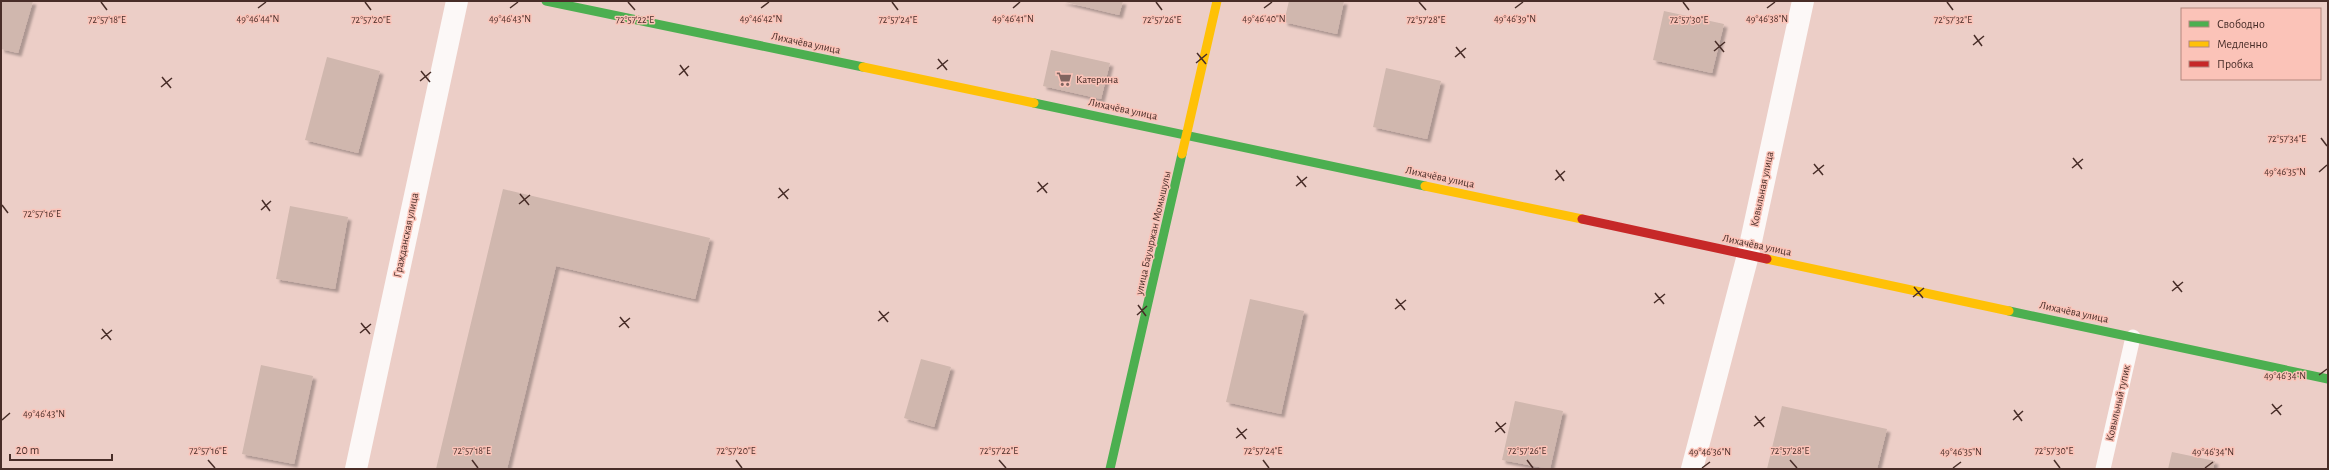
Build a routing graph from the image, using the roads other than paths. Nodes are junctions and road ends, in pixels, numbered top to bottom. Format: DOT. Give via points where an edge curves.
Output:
graph roads {
  1 [pos="457,1"];
  2 [pos="546,1"];
  3 [pos="1217,1"];
  4 [pos="1803,1"];
  5 [pos="1188,135"];
  6 [pos="1748,255"];
  7 [pos="2133,337"];
  8 [pos="2328,378"];
  9 [pos="356,469"];
  10 [pos="1110,469"];
  11 [pos="1692,469"];
  12 [pos="2103,469"];
  1 -- 9 [label="street, Гражданская улица"];
  2 -- 5 [label="street, Лихачёва улица"];
  3 -- 5 [label="street, улица Бауыржан Момышулы"];
  4 -- 6 [label="street, Ковыльная улица"];
  5 -- 6 [label="street, Лихачёва улица"];
  5 -- 10 [label="street, улица Бауыржан Момышулы"];
  6 -- 7 [label="street, Лихачёва улица"];
  6 -- 11 [label="street, Ковыльная улица"];
  7 -- 8 [label="street, Лихачёва улица"];
  7 -- 12 [label="lane, Ковыльный тупик"];
}
